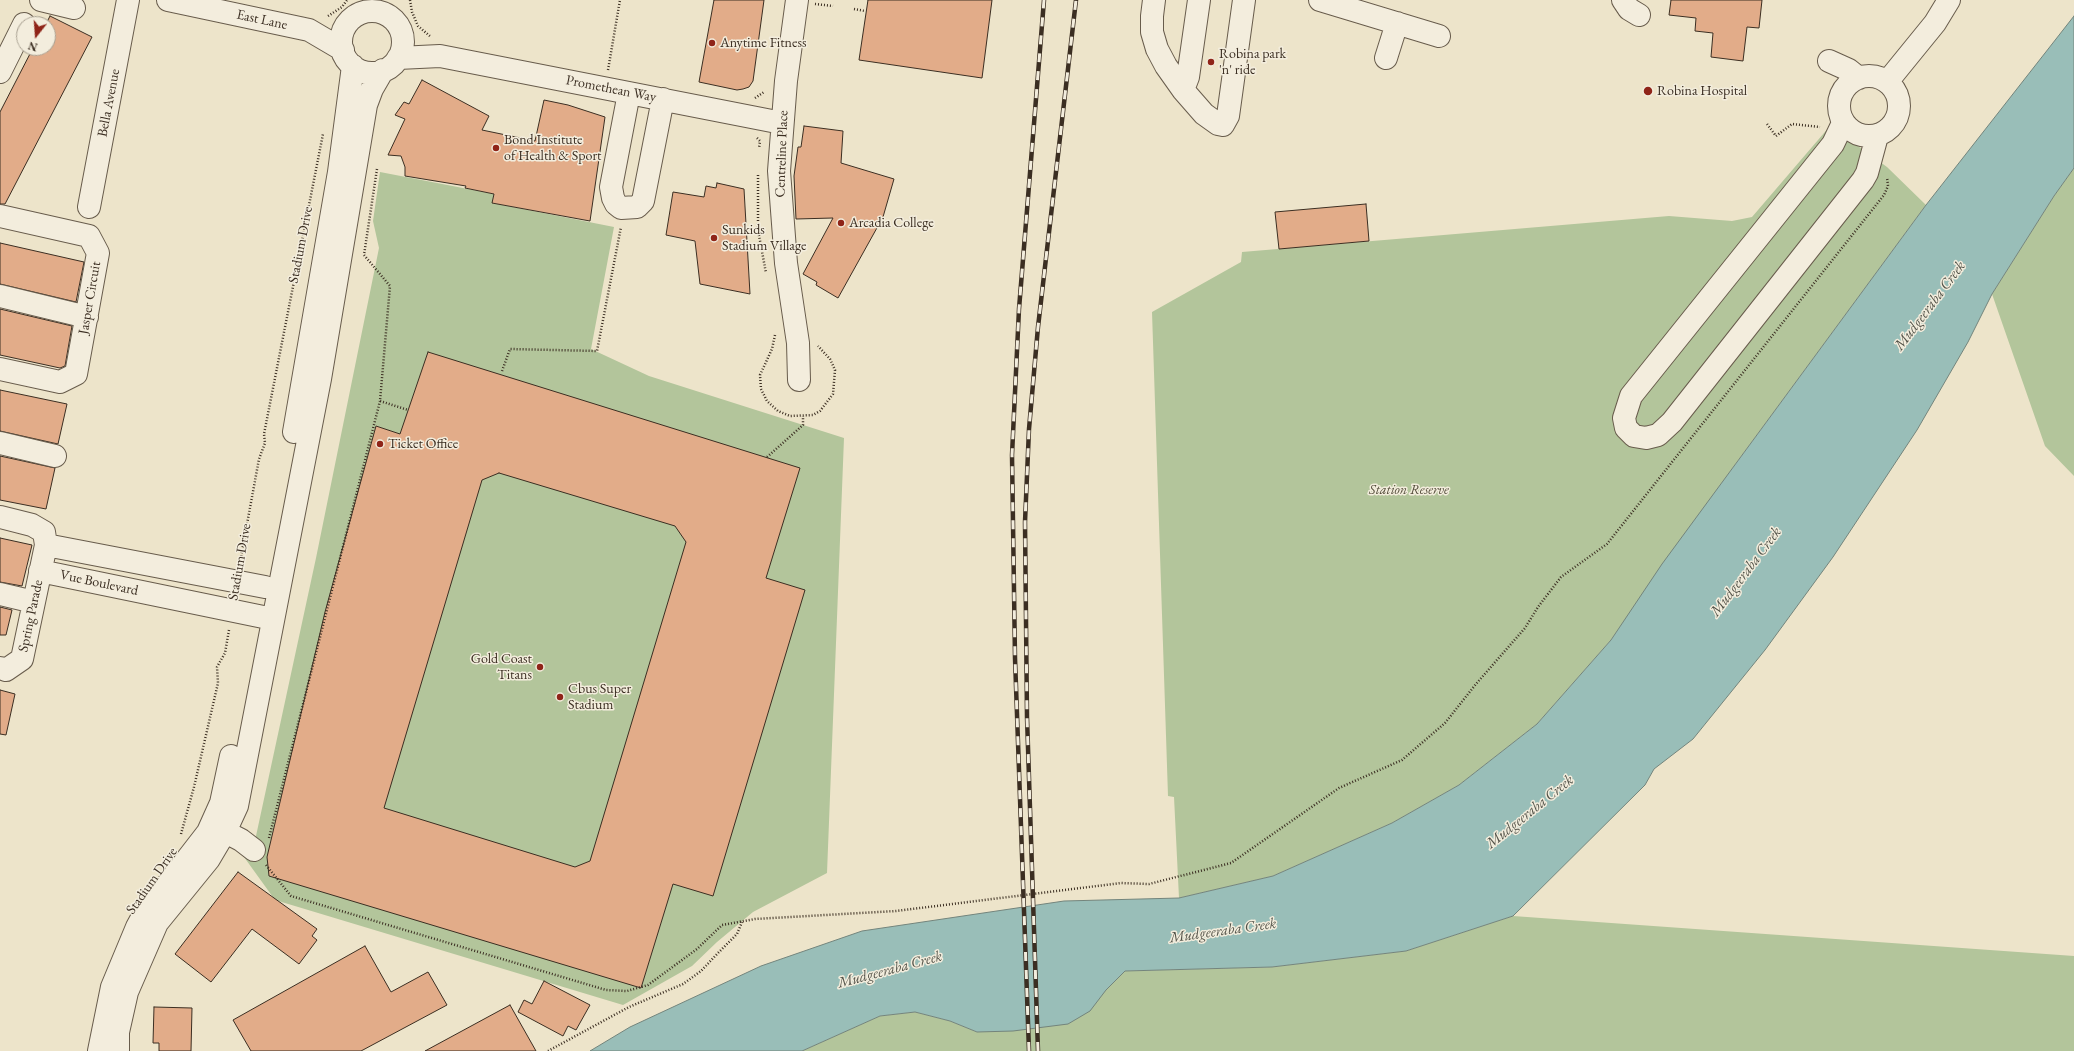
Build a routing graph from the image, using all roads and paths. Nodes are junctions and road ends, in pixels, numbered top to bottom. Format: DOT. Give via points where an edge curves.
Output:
graph roads {
  1 [pos="36,0"];
  2 [pos="41,0"];
  3 [pos="128,0"];
  4 [pos="168,0"];
  5 [pos="390,0"];
  6 [pos="410,0"];
  7 [pos="620,0"];
  8 [pos="1154,0"];
  9 [pos="1200,0"];
  10 [pos="1244,0"];
  11 [pos="1320,0"];
  12 [pos="1623,0"];
  13 [pos="1633,0"];
  14 [pos="1949,0"];
  15 [pos="803,1"];
  16 [pos="833,6"];
  17 [pos="74,8"];
  18 [pos="854,9"];
  19 [pos="349,11"];
  20 [pos="865,11"];
  21 [pos="28,16"];
  22 [pos="1397,23"];
  23 [pos="399,28"];
  24 [pos="309,30"];
  25 [pos="1439,36"];
  26 [pos="16,40"];
  27 [pos="436,47"];
  28 [pos="348,58"];
  29 [pos="1386,58"];
  30 [pos="391,64"];
  31 [pos="0,72"];
  32 [pos="607,72"];
  33 [pos="1859,78"];
  34 [pos="1887,82"];
  35 [pos="1182,90"];
  36 [pos="629,93"];
  37 [pos="1841,93"];
  38 [pos="663,99"];
  39 [pos="782,123"];
  40 [pos="1767,124"];
  41 [pos="1840,129"];
  42 [pos="323,130"];
  43 [pos="754,134"];
  44 [pos="1877,136"];
  45 [pos="760,141"];
  46 [pos="1871,161"];
  47 [pos="378,164"];
  48 [pos="89,207"];
  49 [pos="0,216"];
  50 [pos="615,222"];
  51 [pos="622,225"];
  52 [pos="629,226"];
  53 [pos="0,296"];
  54 [pos="86,317"];
  55 [pos="0,369"];
  56 [pos="502,371"];
  57 [pos="799,380"];
  58 [pos="380,401"];
  59 [pos="408,410"];
  60 [pos="803,416"];
  61 [pos="0,443"];
  62 [pos="55,456"];
  63 [pos="766,457"];
  64 [pos="0,517"];
  65 [pos="46,545"];
  66 [pos="162,567"];
  67 [pos="40,571"];
  68 [pos="236,581"];
  69 [pos="265,586"];
  70 [pos="0,594"];
  71 [pos="158,595"];
  72 [pos="34,602"];
  73 [pos="231,610"];
  74 [pos="266,618"];
  75 [pos="0,668"];
  76 [pos="218,828"];
  77 [pos="179,840"];
  78 [pos="261,845"];
  79 [pos="742,922"];
  80 [pos="99,1051"];
  81 [pos="118,1051"];
  82 [pos="548,1051"];
  1 -- 21 [label="street"];
  2 -- 17 [label="street"];
  3 -- 48 [label="street, Bella Avenue"];
  4 -- 24 [label="street, East Lane"];
  5 -- 23 [label="street"];
  6 -- 27 [label="path" via="418,26"];
  7 -- 32 [label="path"];
  8 -- 35 [label="street" via="1152,32 1157,49"];
  9 -- 35 [label="street" via="1188,77"];
  10 -- 35 [label="street" via="1226,122 1223,124 1213,121"];
  11 -- 22 [label="street"];
  12 -- 13 [label="street" via="1629,9 1639,15"];
  14 -- 34 [label="street"];
  15 -- 16 [label="path"];
  15 -- 39 [label="street, Centreline Place"];
  18 -- 20 [label="path"];
  19 -- 23 [label="street" via="380,12"];
  19 -- 24 [label="street" via="327,26"];
  19 -- 28 [label="street" via="341,42"];
  22 -- 25 [label="street"];
  22 -- 29 [label="street"];
  23 -- 27 [label="street"];
  23 -- 30 [label="street" via="402,46"];
  24 -- 28 [label="street"];
  26 -- 31 [label="street"];
  27 -- 30 [label="street"];
  27 -- 36 [label="street, Promethean Way"];
  28 -- 30 [label="street" via="363,71 373,72"];
  28 -- 69 [label="street, Stadium Drive" via="339,172 306,370"];
  30 -- 74 [label="street, Stadium Drive" via="372,89 366,105 321,372"];
  33 -- 34 [label="street" via="1876,76"];
  33 -- 37 [label="street" via="1847,85"];
  33 -- 37 [label="street" via="1849,70 1829,61"];
  34 -- 44 [label="street" via="1898,96 1900,106 1893,125"];
  36 -- 38 [label="street, Promethean Way"];
  36 -- 38 [label="street" via="611,187 613,198 621,208 637,207 643,201"];
  37 -- 41 [label="street" via="1838,104"];
  38 -- 39 [label="street, Promethean Way"];
  39 -- 57 [label="street, Centreline Place" via="779,171 781,219 798,343"];
  40 -- 41 [label="path" via="1776,136 1793,124"];
  41 -- 44 [label="street" via="1867,137"];
  41 -- 46 [label="street" via="1631,396 1624,423 1634,436 1646,438 1663,432 1863,180"];
  42 -- 68 [label="path, Stadium Drive" via="264,434 265,443 259,459"];
  43 -- 45 [label="path"];
  44 -- 46 [label="street"];
  46 -- 79 [label="path" via="1886,175 1888,186 1884,195 1607,544 1561,577 1525,628 1445,723 1402,760 1339,788 1231,863 1150,884 1121,884 896,911 755,919"];
  47 -- 58 [label="path" via="364,255 390,286"];
  49 -- 54 [label="street, Jasper Circuit" via="89,236 98,253"];
  50 -- 51 [label="path"];
  51 -- 52 [label="path"];
  51 -- 56 [label="path" via="597,351 510,349"];
  53 -- 54 [label="street"];
  54 -- 55 [label="street, Jasper Circuit" via="76,374 60,382"];
  58 -- 59 [label="path"];
  58 -- 78 [label="path"];
  60 -- 63 [label="path" via="803,425"];
  61 -- 62 [label="street"];
  64 -- 65 [label="street" via="32,525 44,532"];
  65 -- 66 [label="street, Vue Boulevard"];
  65 -- 67 [label="street, Spring Parade"];
  66 -- 68 [label="street, Vue Boulevard"];
  66 -- 71 [label="street, Vue Boulevard"];
  67 -- 71 [label="street, Vue Boulevard"];
  67 -- 72 [label="street, Spring Parade"];
  68 -- 69 [label="street, Vue Boulevard"];
  69 -- 74 [label="street, Stadium Drive"];
  70 -- 72 [label="street"];
  71 -- 73 [label="street, Vue Boulevard"];
  72 -- 75 [label="street, Spring Parade" via="22,659 6,670"];
  73 -- 74 [label="street, Vue Boulevard"];
  73 -- 77 [label="path, Stadium Drive" via="228,625 230,634 225,653 217,667 218,683"];
  74 -- 76 [label="street, Stadium Drive" via="237,806"];
  76 -- 78 [label="street" via="241,840"];
  76 -- 80 [label="street, Stadium Drive" via="204,837 137,927 112,987"];
  76 -- 81 [label="street, Stadium Drive" via="209,859 157,922 127,992 118,1032"];
  78 -- 79 [label="path" via="291,896 606,990 627,991 648,985 697,949 722,925"];
  79 -- 82 [label="path" via="737,934 701,971 683,984 629,1007"];
}
